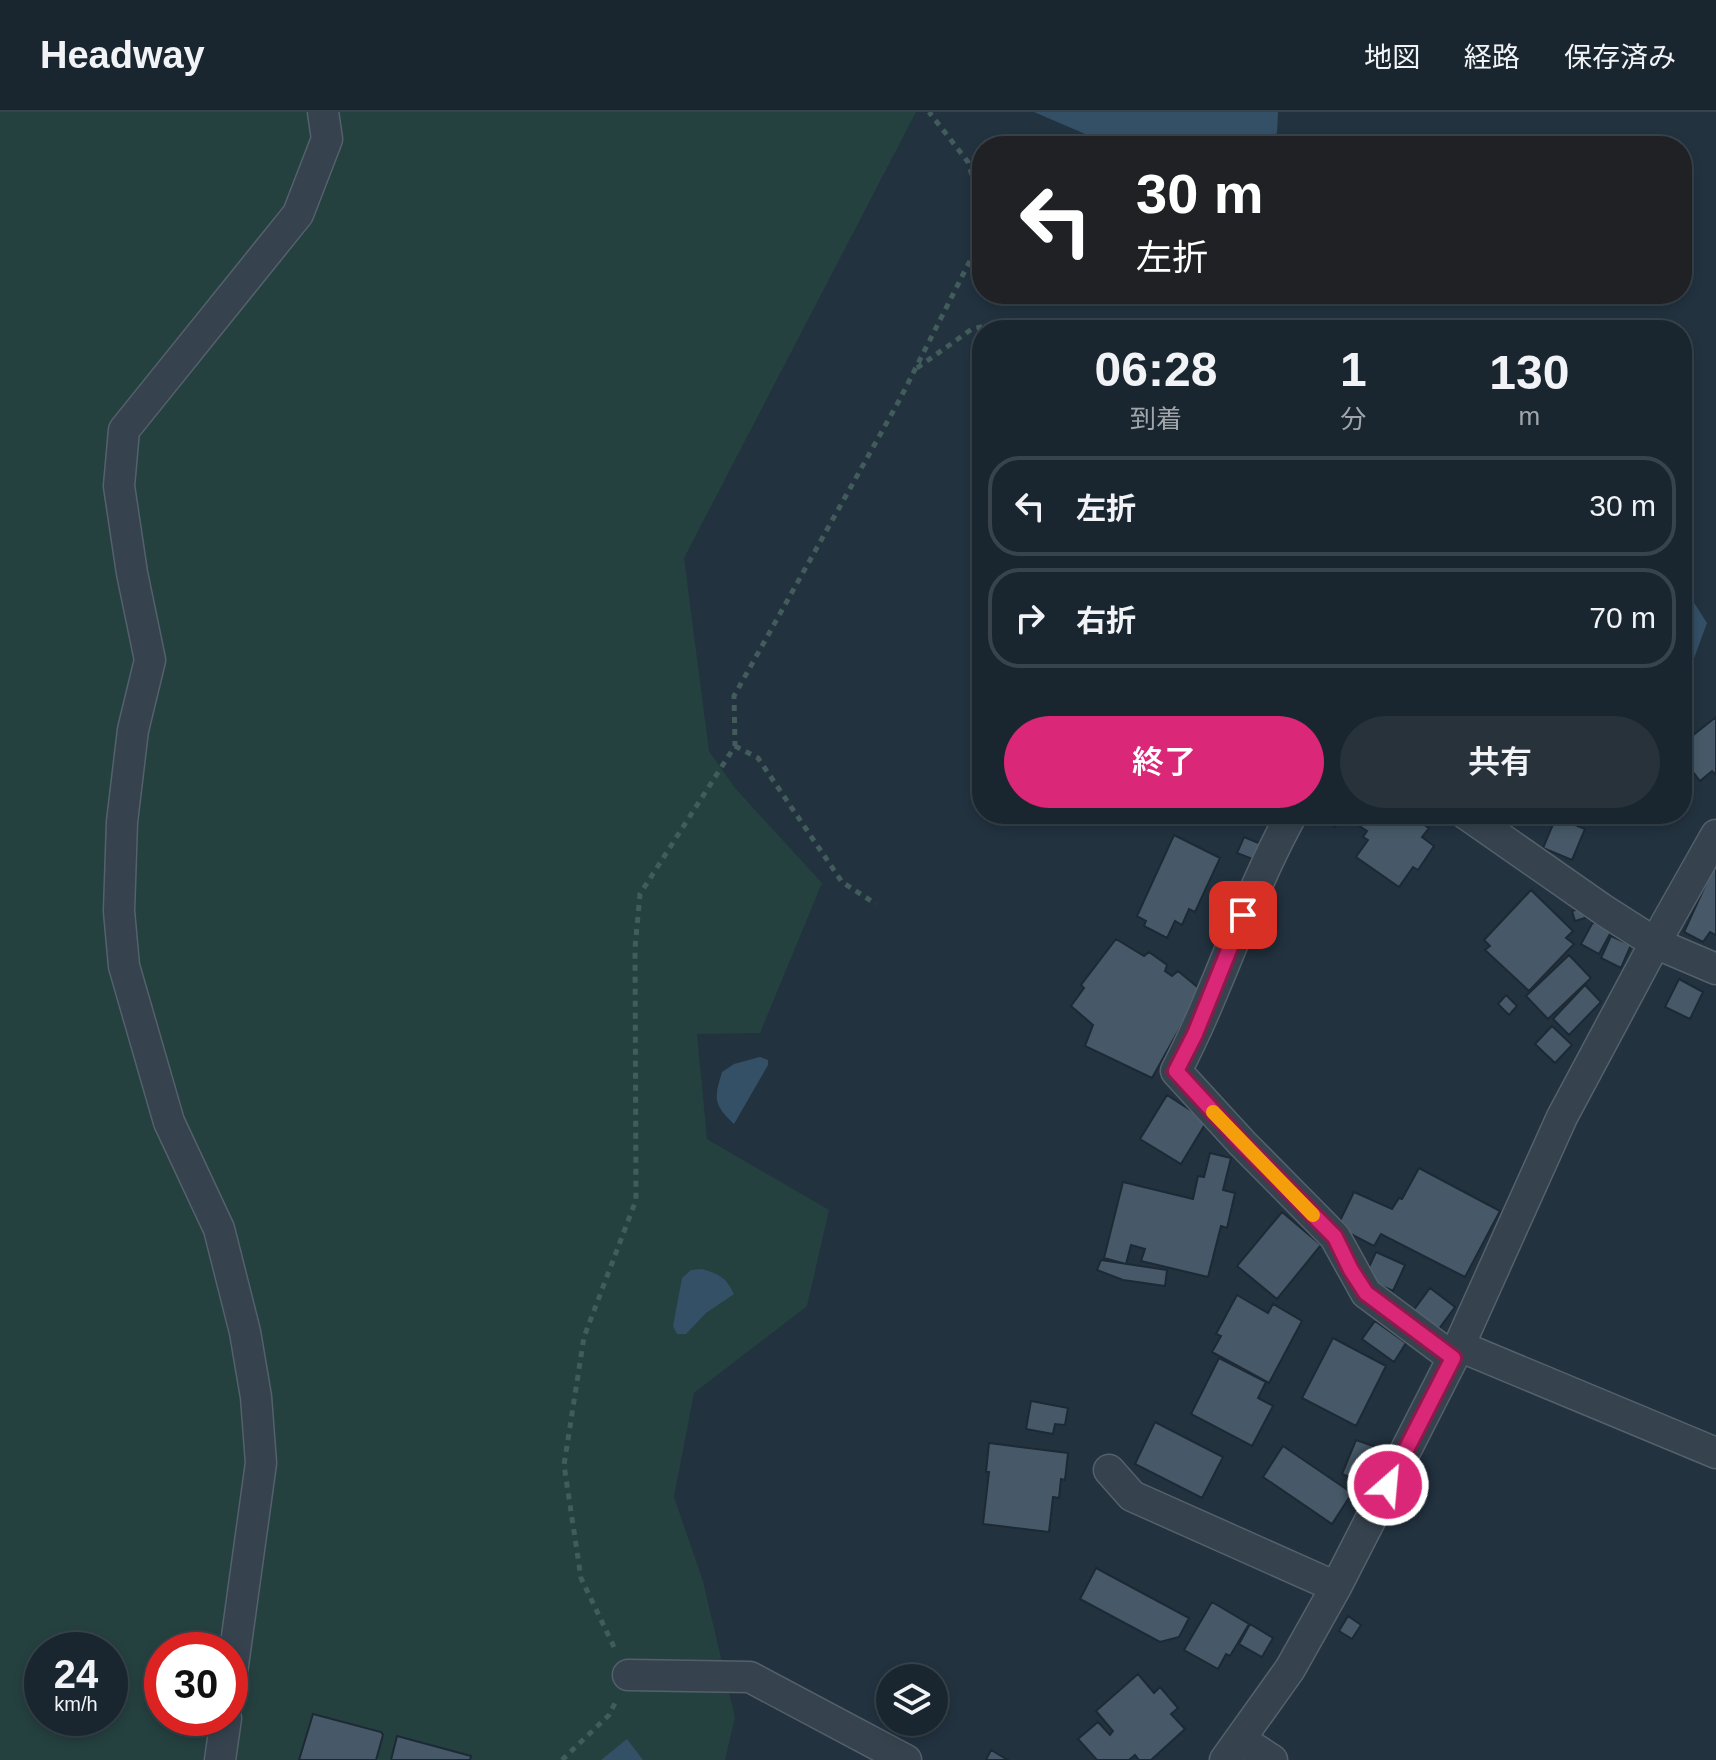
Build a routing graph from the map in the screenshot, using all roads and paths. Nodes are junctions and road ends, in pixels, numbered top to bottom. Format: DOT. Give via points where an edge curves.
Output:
graph roads {
  1 [pos="323,112"];
  2 [pos="929,112"];
  3 [pos="972,175"];
  4 [pos="972,257"];
  5 [pos="972,329"];
  6 [pos="916,369"];
  7 [pos="735,746"];
  8 [pos="1287,824"];
  9 [pos="1480,824"];
  10 [pos="1716,835"];
  11 [pos="876,904"];
  12 [pos="1655,943"];
  13 [pos="1716,969"];
  14 [pos="1456,1352"];
  15 [pos="1716,1453"];
  16 [pos="1109,1470"];
  17 [pos="1336,1587"];
  18 [pos="238,1632"];
  19 [pos="628,1675"];
  20 [pos="223,1736"];
  21 [pos="1232,1750"];
  22 [pos="220,1760"];
  23 [pos="562,1760"];
  24 [pos="906,1760"];
  25 [pos="1272,1760"];
  1 -- 18 [label="street" via="327,139 298,214 124,430 119,486 150,660 133,730 122,822 119,911 124,966 169,1122 219,1229 245,1332 261,1463"];
  2 -- 3 [label="path" via="968,162"];
  4 -- 6 [label="path"];
  5 -- 6 [label="path"];
  6 -- 7 [label="path" via="734,696"];
  7 -- 11 [label="path" via="758,758 842,882"];
  7 -- 19 [label="path" via="640,894 635,948 636,1200 584,1337 564,1465 581,1578"];
  8 -- 14 [label="street" via="1176,1071 1335,1237 1366,1293"];
  9 -- 12 [label="street"];
  10 -- 12 [label="street"];
  12 -- 13 [label="street"];
  12 -- 14 [label="street" via="1562,1117"];
  14 -- 15 [label="street"];
  14 -- 17 [label="street"];
  16 -- 17 [label="street" via="1132,1496"];
  17 -- 21 [label="street" via="1290,1669"];
  19 -- 23 [label="path" via="609,1715"];
  19 -- 24 [label="street" via="750,1677"];
  20 -- 22 [label="street"];
  21 -- 25 [label="street"];
}
